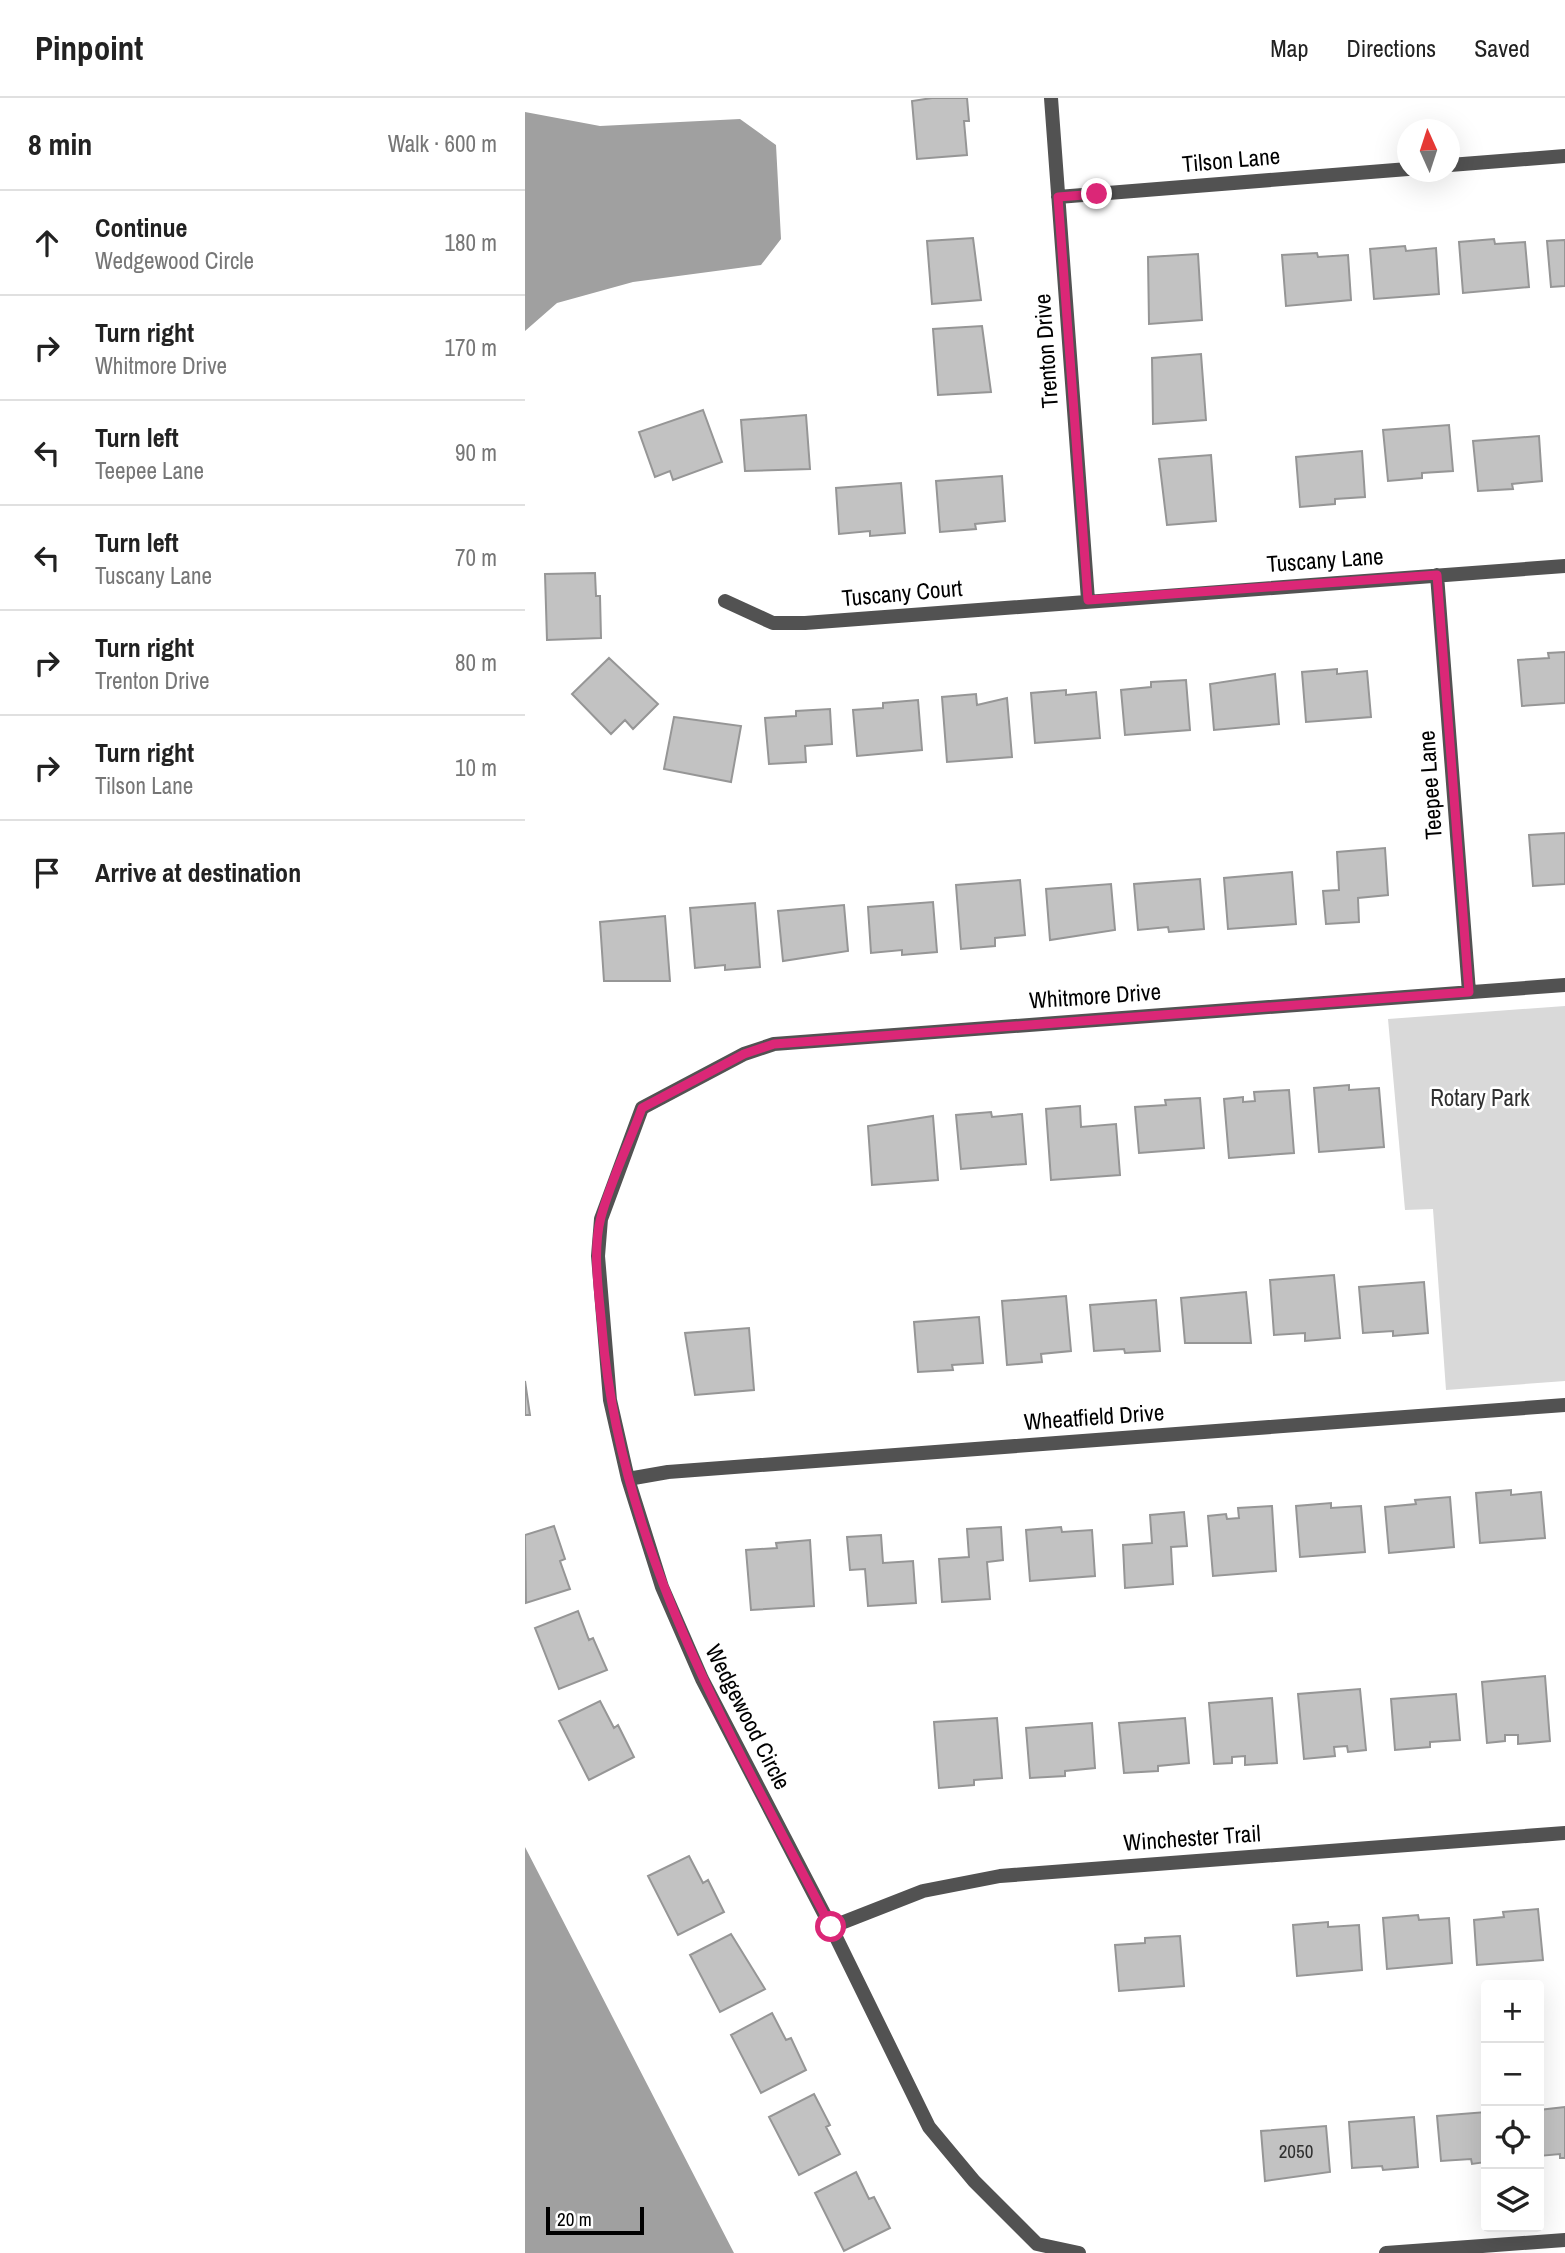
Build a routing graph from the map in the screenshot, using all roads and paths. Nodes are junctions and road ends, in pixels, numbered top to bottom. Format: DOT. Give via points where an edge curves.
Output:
graph roads {
  1 [pos="1051,98"];
  2 [pos="1565,156"];
  3 [pos="1460,164"];
  4 [pos="1397,170"];
  5 [pos="1058,197"];
  6 [pos="1565,566"];
  7 [pos="1437,575"];
  8 [pos="1088,600"];
  9 [pos="725,601"];
  10 [pos="1565,985"];
  11 [pos="1469,992"];
  12 [pos="642,1108"];
  13 [pos="1565,1405"];
  14 [pos="628,1479"];
  15 [pos="1565,1832"];
  16 [pos="831,1927"];
  17 [pos="1565,2240"];
  18 [pos="1079,2253"];
  19 [pos="1386,2253"];
  1 -- 5 [label="street, Trenton Drive"];
  2 -- 3 [label="street"];
  4 -- 5 [label="street, Tilson Lane"];
  5 -- 8 [label="street, Trenton Drive"];
  6 -- 7 [label="street, Tuscany Lane"];
  7 -- 8 [label="street, Tuscany Lane"];
  7 -- 11 [label="street, Teepee Lane"];
  8 -- 9 [label="street, Tuscany Court" via="805,624 773,623"];
  10 -- 11 [label="street, Whitmore Drive"];
  11 -- 12 [label="street, Whitmore Drive" via="774,1044 744,1054"];
  12 -- 14 [label="street, Wedgewood Circle" via="601,1219 598,1256 610,1400"];
  13 -- 14 [label="street, Wheatfield Drive" via="668,1472"];
  14 -- 16 [label="street, Wedgewood Circle" via="680,1632"];
  15 -- 16 [label="street, Winchester Trail" via="1000,1876 923,1891"];
  16 -- 18 [label="street, Wedgewood Circle" via="929,2127 974,2181 1037,2244"];
  17 -- 19 [label="street"];
}
